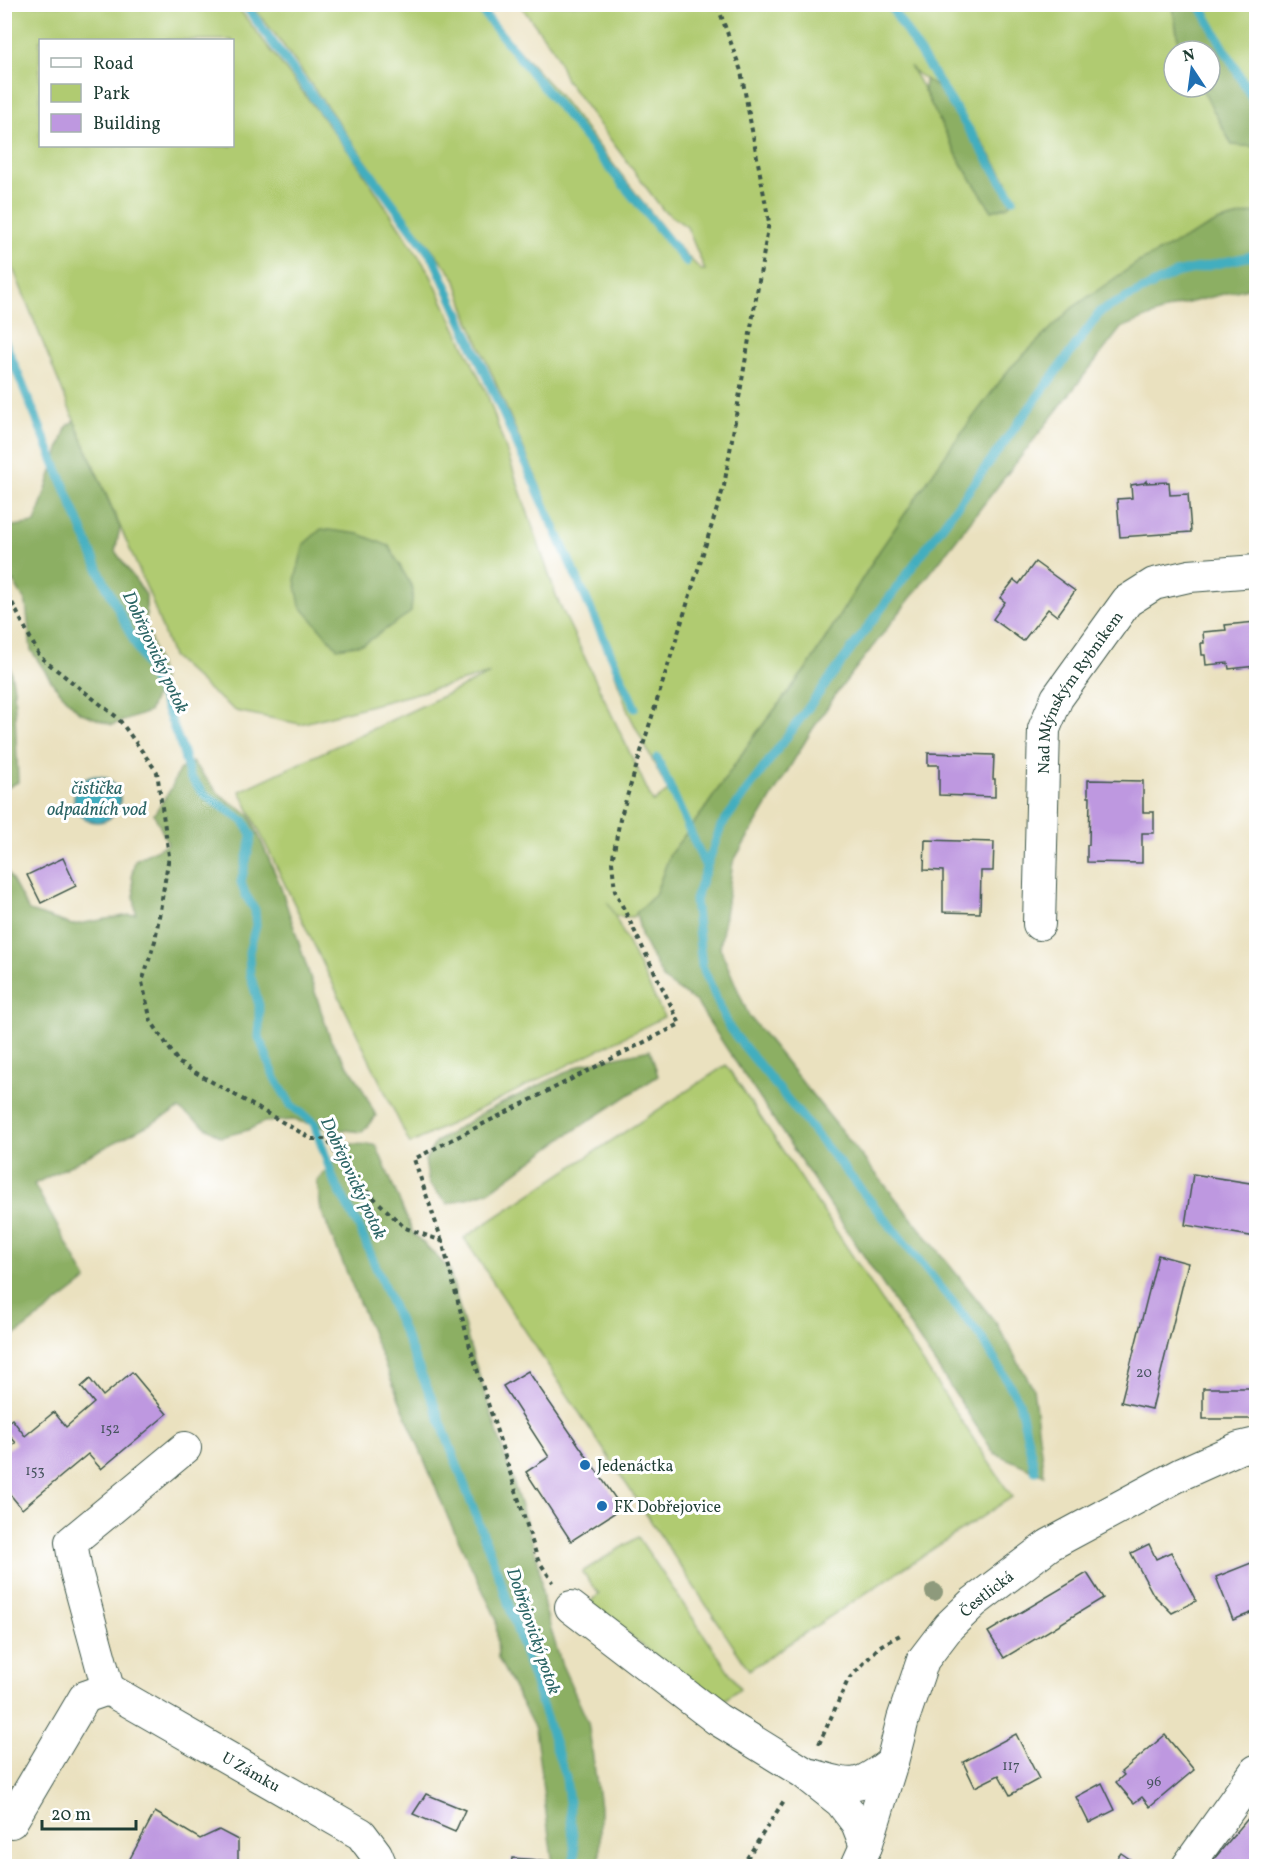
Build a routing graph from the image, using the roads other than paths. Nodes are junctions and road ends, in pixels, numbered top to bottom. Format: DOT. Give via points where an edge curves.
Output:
graph roads {
  1 [pos="1257,572"];
  2 [pos="1039,924"];
  3 [pos="1257,1444"];
  4 [pos="185,1448"];
  5 [pos="563,1596"];
  6 [pos="108,1689"];
  7 [pos="892,1762"];
  8 [pos="1257,1771"];
  9 [pos="802,1772"];
  10 [pos="7,1826"];
  11 [pos="862,1856"];
  12 [pos="381,1866"];
  13 [pos="1188,1866"];
  1 -- 2 [label="street, Nad Mlýnským Rybníkem" via="1189,576 1154,584 1127,601 1057,698 1044,729"];
  3 -- 7 [label="street, Čestlická" via="1181,1474 1050,1545 974,1602 923,1660"];
  4 -- 6 [label="street" via="71,1542"];
  5 -- 9 [label="street" via="717,1719"];
  6 -- 10 [label="street" via="85,1697"];
  6 -- 12 [label="street, U Zámku" via="361,1834"];
  7 -- 9 [label="street" via="870,1780 847,1785"];
  7 -- 11 [label="street, Čestlická"];
  8 -- 13 [label="street"];
  9 -- 11 [label="street" via="841,1803 857,1823"];
}
